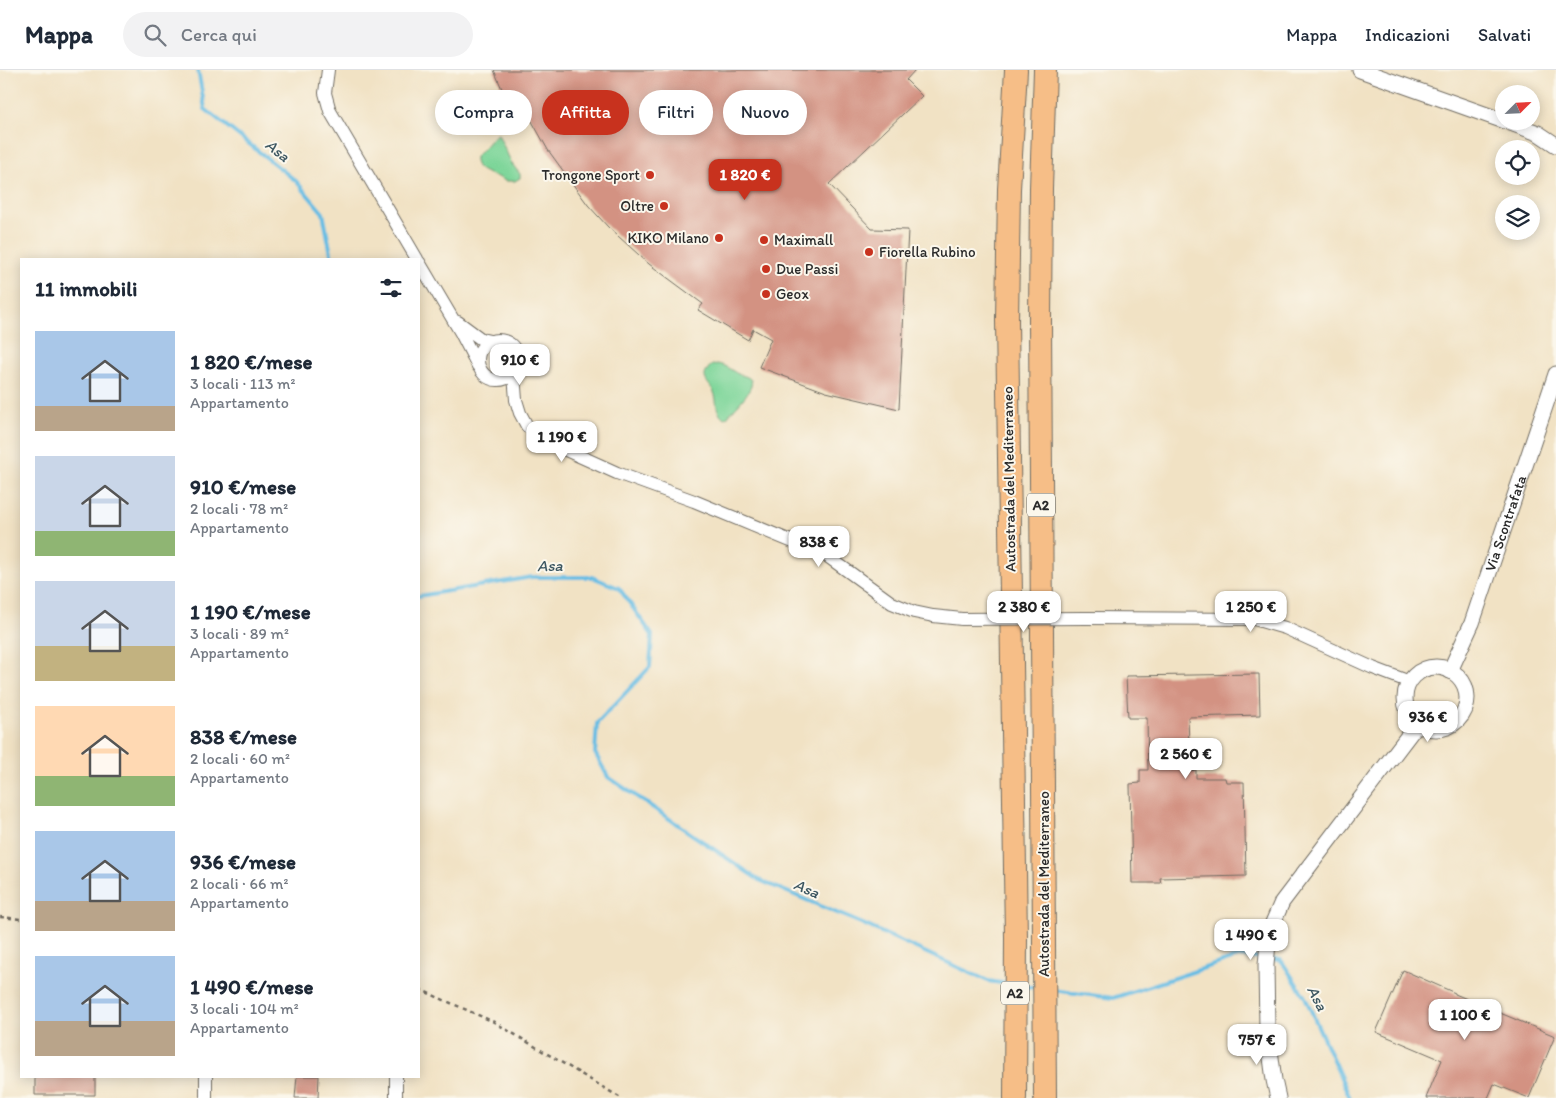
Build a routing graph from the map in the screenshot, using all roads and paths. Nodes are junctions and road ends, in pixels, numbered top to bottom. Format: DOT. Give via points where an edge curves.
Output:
graph roads {
  1 [pos="328,70"];
  2 [pos="1016,70"];
  3 [pos="1045,70"];
  4 [pos="1360,70"];
  5 [pos="1495,118"];
  6 [pos="1528,130"];
  7 [pos="1556,145"];
  8 [pos="417,258"];
  9 [pos="420,263"];
  10 [pos="451,316"];
  11 [pos="490,341"];
  12 [pos="479,368"];
  13 [pos="514,374"];
  14 [pos="1556,374"];
  15 [pos="1450,671"];
  16 [pos="1410,682"];
  17 [pos="1418,723"];
  18 [pos="0,917"];
  19 [pos="20,919"];
  20 [pos="420,989"];
  21 [pos="206,1078"];
  22 [pos="396,1078"];
  23 [pos="206,1098"];
  24 [pos="396,1098"];
  25 [pos="621,1098"];
  26 [pos="1015,1098"];
  27 [pos="1045,1098"];
  28 [pos="1278,1098"];
  1 -- 8 [label="street" via="325,93 330,111"];
  2 -- 26 [label="highway, Autostrada del Mediterraneo / A2" via="1009,188 1007,321 1016,938"];
  3 -- 27 [label="highway, Autostrada del Mediterraneo / A2" via="1040,293"];
  4 -- 5 [label="street"];
  6 -- 7 [label="street"];
  9 -- 10 [label="street"];
  10 -- 11 [label="street" via="472,334"];
  10 -- 12 [label="street"];
  11 -- 12 [label="street" via="478,355"];
  11 -- 13 [label="street" via="503,340 514,347 519,360"];
  12 -- 13 [label="street" via="494,380"];
  13 -- 16 [label="street, bridge" via="520,413 528,426 541,437 617,473 827,556 892,603 914,612 962,619 1254,619 1285,628"];
  14 -- 15 [label="street, Via Scontrafata" via="1472,623"];
  15 -- 16 [label="street" via="1441,668 1423,670"];
  15 -- 17 [label="street" via="1458,677 1465,690 1466,705 1462,714 1456,722 1442,728 1427,728"];
  16 -- 17 [label="street" via="1405,700 1411,717"];
  17 -- 28 [label="street" via="1282,902 1269,932 1267,1028"];
  18 -- 19 [label="path"];
  20 -- 25 [label="path" via="494,1022"];
  21 -- 23 [label="street"];
  22 -- 24 [label="street"];
}
